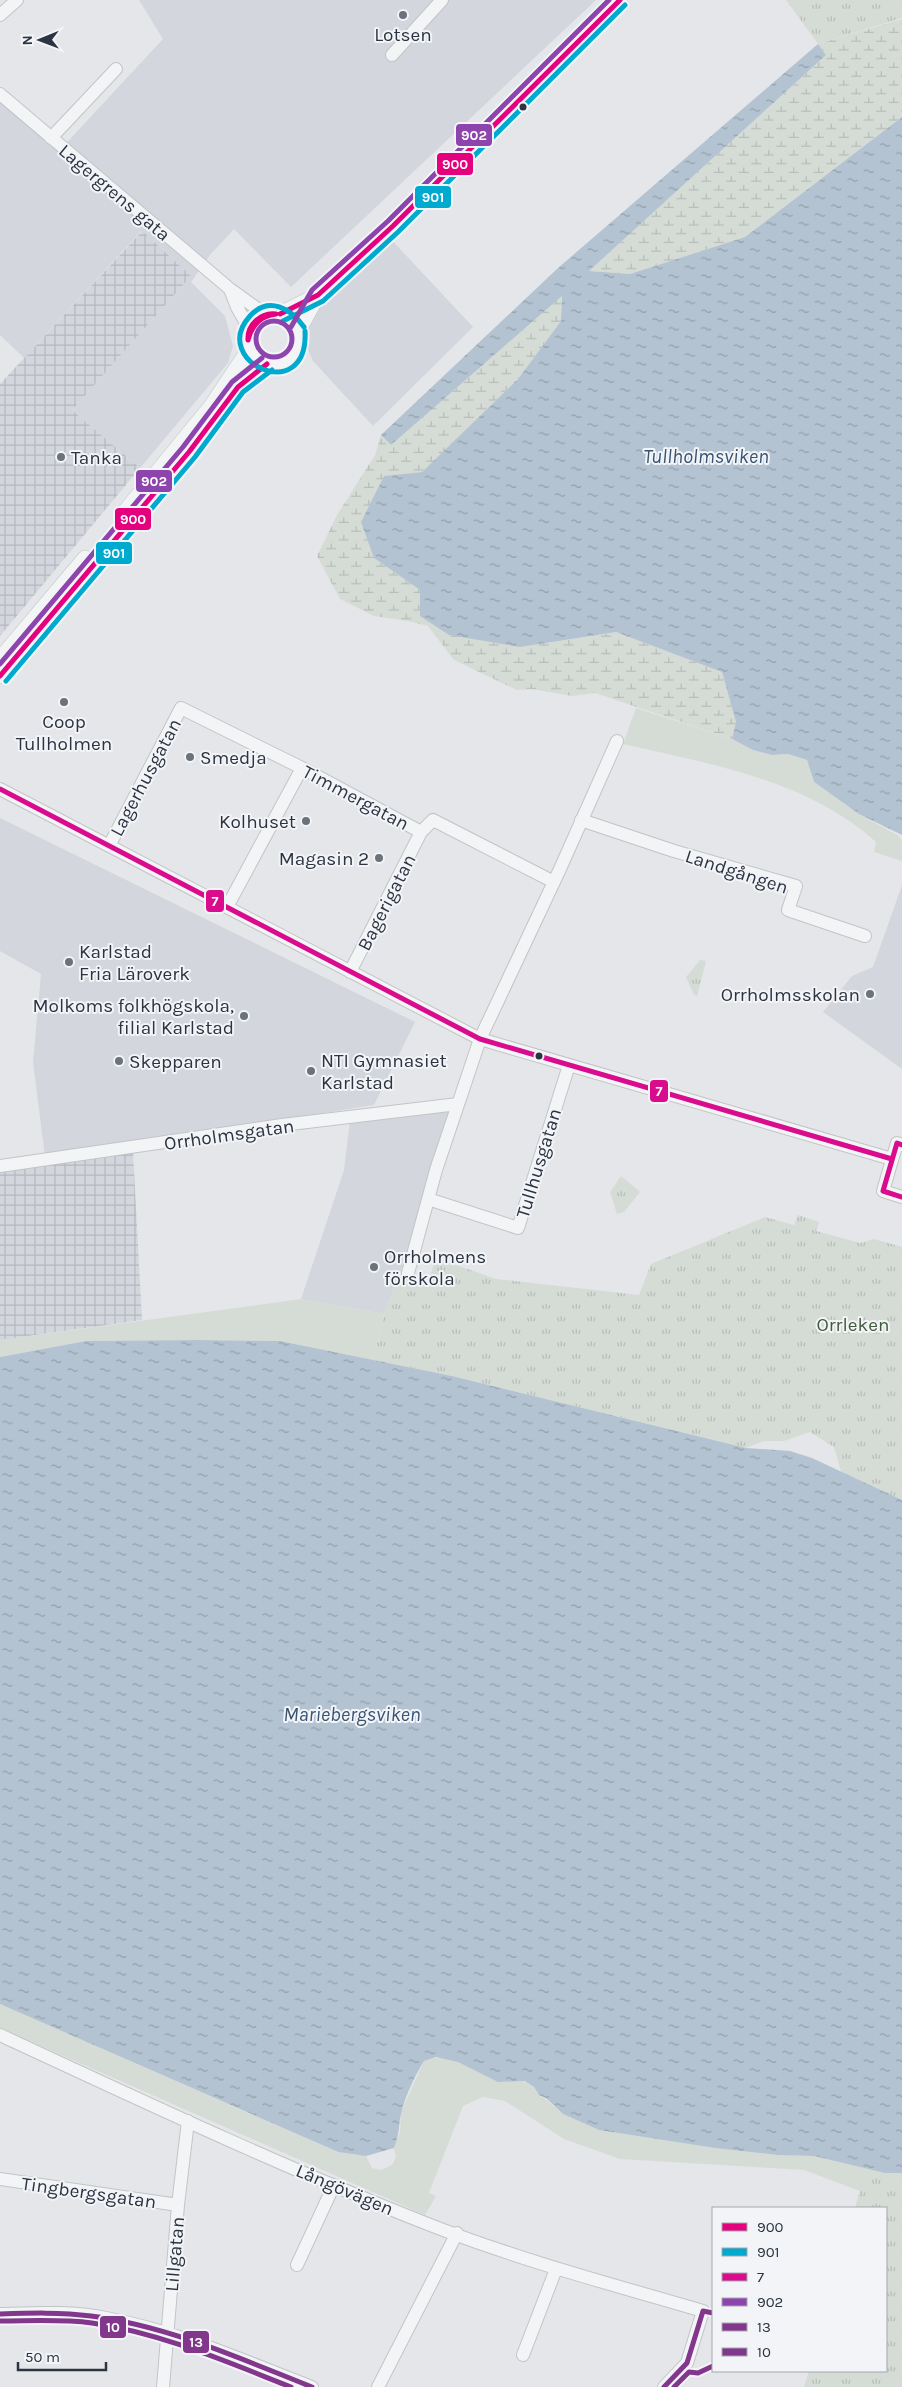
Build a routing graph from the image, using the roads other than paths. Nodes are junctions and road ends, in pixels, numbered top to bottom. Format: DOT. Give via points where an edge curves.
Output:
graph roads {
  1 [pos="17,0"];
  2 [pos="442,0"];
  3 [pos="620,0"];
  4 [pos="0,15"];
  5 [pos="392,55"];
  6 [pos="116,69"];
  7 [pos="0,94"];
  8 [pos="51,138"];
  9 [pos="230,289"];
  10 [pos="318,294"];
  11 [pos="273,314"];
  12 [pos="250,330"];
  13 [pos="298,331"];
  14 [pos="250,348"];
  15 [pos="268,364"];
  16 [pos="0,659"];
  17 [pos="0,676"];
  18 [pos="181,708"];
  19 [pos="617,741"];
  20 [pos="302,768"];
  21 [pos="0,789"];
  22 [pos="581,820"];
  23 [pos="421,832"];
  24 [pos="109,846"];
  25 [pos="554,882"];
  26 [pos="227,907"];
  27 [pos="865,936"];
  28 [pos="350,972"];
  29 [pos="480,1039"];
  30 [pos="570,1065"];
  31 [pos="458,1104"];
  32 [pos="902,1145"];
  33 [pos="892,1159"];
  34 [pos="0,1166"];
  35 [pos="902,1197"];
  36 [pos="428,1199"];
  37 [pos="408,1273"];
  38 [pos="0,2035"];
  39 [pos="188,2121"];
  40 [pos="0,2179"];
  41 [pos="334,2185"];
  42 [pos="178,2205"];
  43 [pos="457,2233"];
  44 [pos="297,2265"];
  45 [pos="556,2269"];
  46 [pos="0,2314"];
  47 [pos="167,2332"];
  48 [pos="523,2355"];
  49 [pos="163,2387"];
  50 [pos="312,2387"];
  51 [pos="378,2387"];
  52 [pos="664,2387"];
  1 -- 4 [label="street"];
  2 -- 5 [label="street"];
  3 -- 10 [label="street" via="392,226"];
  6 -- 8 [label="street"];
  7 -- 8 [label="street, Lagergrens gata"];
  8 -- 9 [label="street, Lagergrens gata"];
  9 -- 11 [label="street, Lagergrens gata"];
  9 -- 12 [label="street, Lagergrens gata"];
  10 -- 11 [label="street"];
  10 -- 13 [label="street"];
  11 -- 12 [label="street" via="254,323"];
  11 -- 13 [label="street" via="291,320"];
  12 -- 14 [label="street"];
  13 -- 15 [label="street" via="299,343 294,355 282,364"];
  14 -- 15 [label="street" via="260,361"];
  14 -- 16 [label="street" via="212,405"];
  15 -- 17 [label="street" via="238,387 189,452"];
  18 -- 20 [label="street, Timmergatan"];
  18 -- 24 [label="street, Lagerhusgatan"];
  19 -- 22 [label="street"];
  20 -- 23 [label="street, Timmergatan"];
  20 -- 26 [label="street"];
  21 -- 24 [label="street"];
  22 -- 25 [label="street"];
  22 -- 27 [label="street, Landgången" via="796,886 788,910"];
  23 -- 25 [label="street, Timmergatan" via="433,820"];
  23 -- 28 [label="street, Bagerigatan"];
  24 -- 26 [label="street"];
  25 -- 29 [label="street"];
  26 -- 28 [label="street"];
  28 -- 29 [label="street"];
  29 -- 30 [label="street"];
  29 -- 31 [label="street"];
  30 -- 33 [label="street"];
  30 -- 36 [label="street, Tullhusgatan" via="518,1228"];
  31 -- 34 [label="street, Orrholmsgatan" via="282,1125"];
  31 -- 36 [label="street"];
  32 -- 33 [label="street" via="896,1143"];
  33 -- 35 [label="street" via="883,1191"];
  36 -- 37 [label="street"];
  38 -- 39 [label="street, Långövägen"];
  39 -- 41 [label="street, Långövägen"];
  39 -- 42 [label="street, Lillgatan"];
  40 -- 42 [label="street, Tingbergsgatan"];
  41 -- 43 [label="street, Långövägen"];
  41 -- 44 [label="street"];
  42 -- 47 [label="street, Lillgatan"];
  43 -- 45 [label="street, Långövägen"];
  43 -- 51 [label="street"];
  45 -- 48 [label="street"];
  45 -- 52 [label="street, Långövägen" via="703,2311 687,2363"];
  46 -- 47 [label="street" via="54,2312"];
  47 -- 49 [label="street, Lillgatan"];
  47 -- 50 [label="street"];
}
